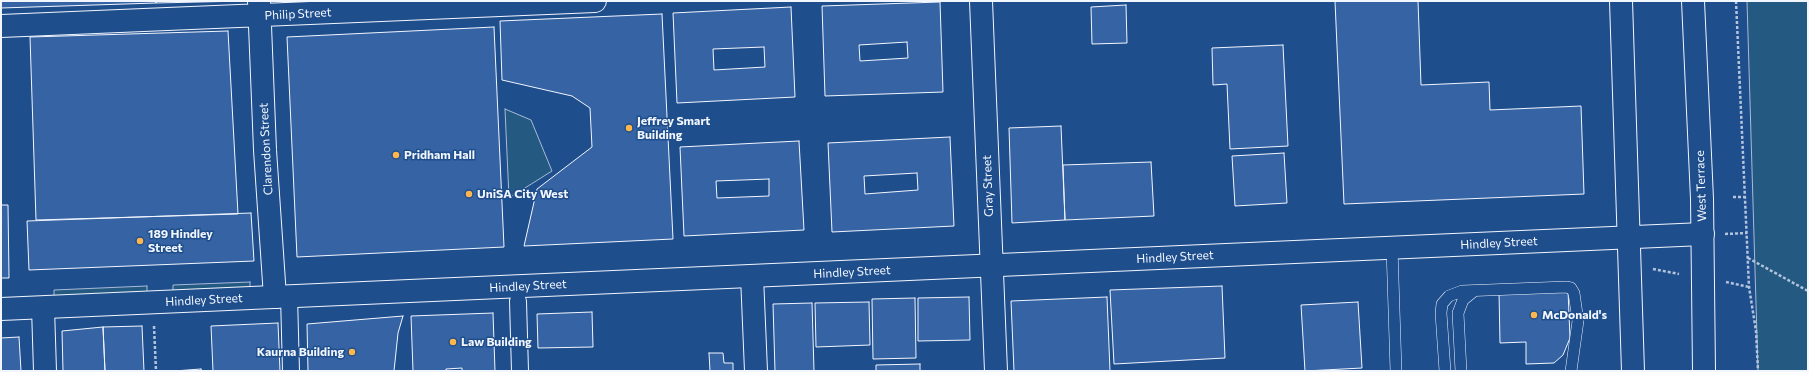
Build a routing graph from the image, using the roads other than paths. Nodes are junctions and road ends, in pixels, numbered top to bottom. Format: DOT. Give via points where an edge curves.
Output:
graph roads {
  1 [pos="595,1"];
  2 [pos="981,1"];
  3 [pos="1620,1"];
  4 [pos="1693,1"];
  5 [pos="259,8"];
  6 [pos="1,26"];
  7 [pos="1702,234"];
  8 [pos="1628,237"];
  9 [pos="1392,248"];
  10 [pos="991,266"];
  11 [pos="752,276"];
  12 [pos="1474,291"];
  13 [pos="282,297"];
  14 [pos="518,301"];
  15 [pos="43,308"];
  16 [pos="1,309"];
  17 [pos="45,371"];
  18 [pos="291,371"];
  19 [pos="520,371"];
  20 [pos="756,371"];
  21 [pos="996,371"];
  22 [pos="1396,371"];
  23 [pos="1445,371"];
  24 [pos="1461,371"];
  25 [pos="1571,371"];
  26 [pos="1633,371"];
  27 [pos="1704,371"];
  1 -- 5 [label="street, Philip Street"];
  2 -- 10 [label="street, Gray Street"];
  3 -- 8 [label="street"];
  4 -- 7 [label="street, West Terrace"];
  5 -- 6 [label="street, Philip Street"];
  5 -- 13 [label="street, Clarendon Street"];
  7 -- 8 [label="street, Hindley Street"];
  7 -- 27 [label="street, West Terrace"];
  8 -- 9 [label="street, Hindley Street"];
  8 -- 26 [label="street"];
  9 -- 10 [label="street, Hindley Street"];
  9 -- 22 [label="lane"];
  10 -- 11 [label="street, Hindley Street"];
  10 -- 21 [label="street, Gray Street"];
  11 -- 13 [label="street, Hindley Street"];
  11 -- 20 [label="street"];
  12 -- 23 [label="lane" via="1462,291 1449,296 1442,304"];
  12 -- 24 [label="lane" via="1463,300 1458,313"];
  12 -- 25 [label="lane" via="1571,288 1578,321"];
  13 -- 15 [label="street, Hindley Street"];
  13 -- 18 [label="street"];
  14 -- 19 [label="street"];
  15 -- 16 [label="street, Hindley Street"];
  15 -- 17 [label="street"];
}
